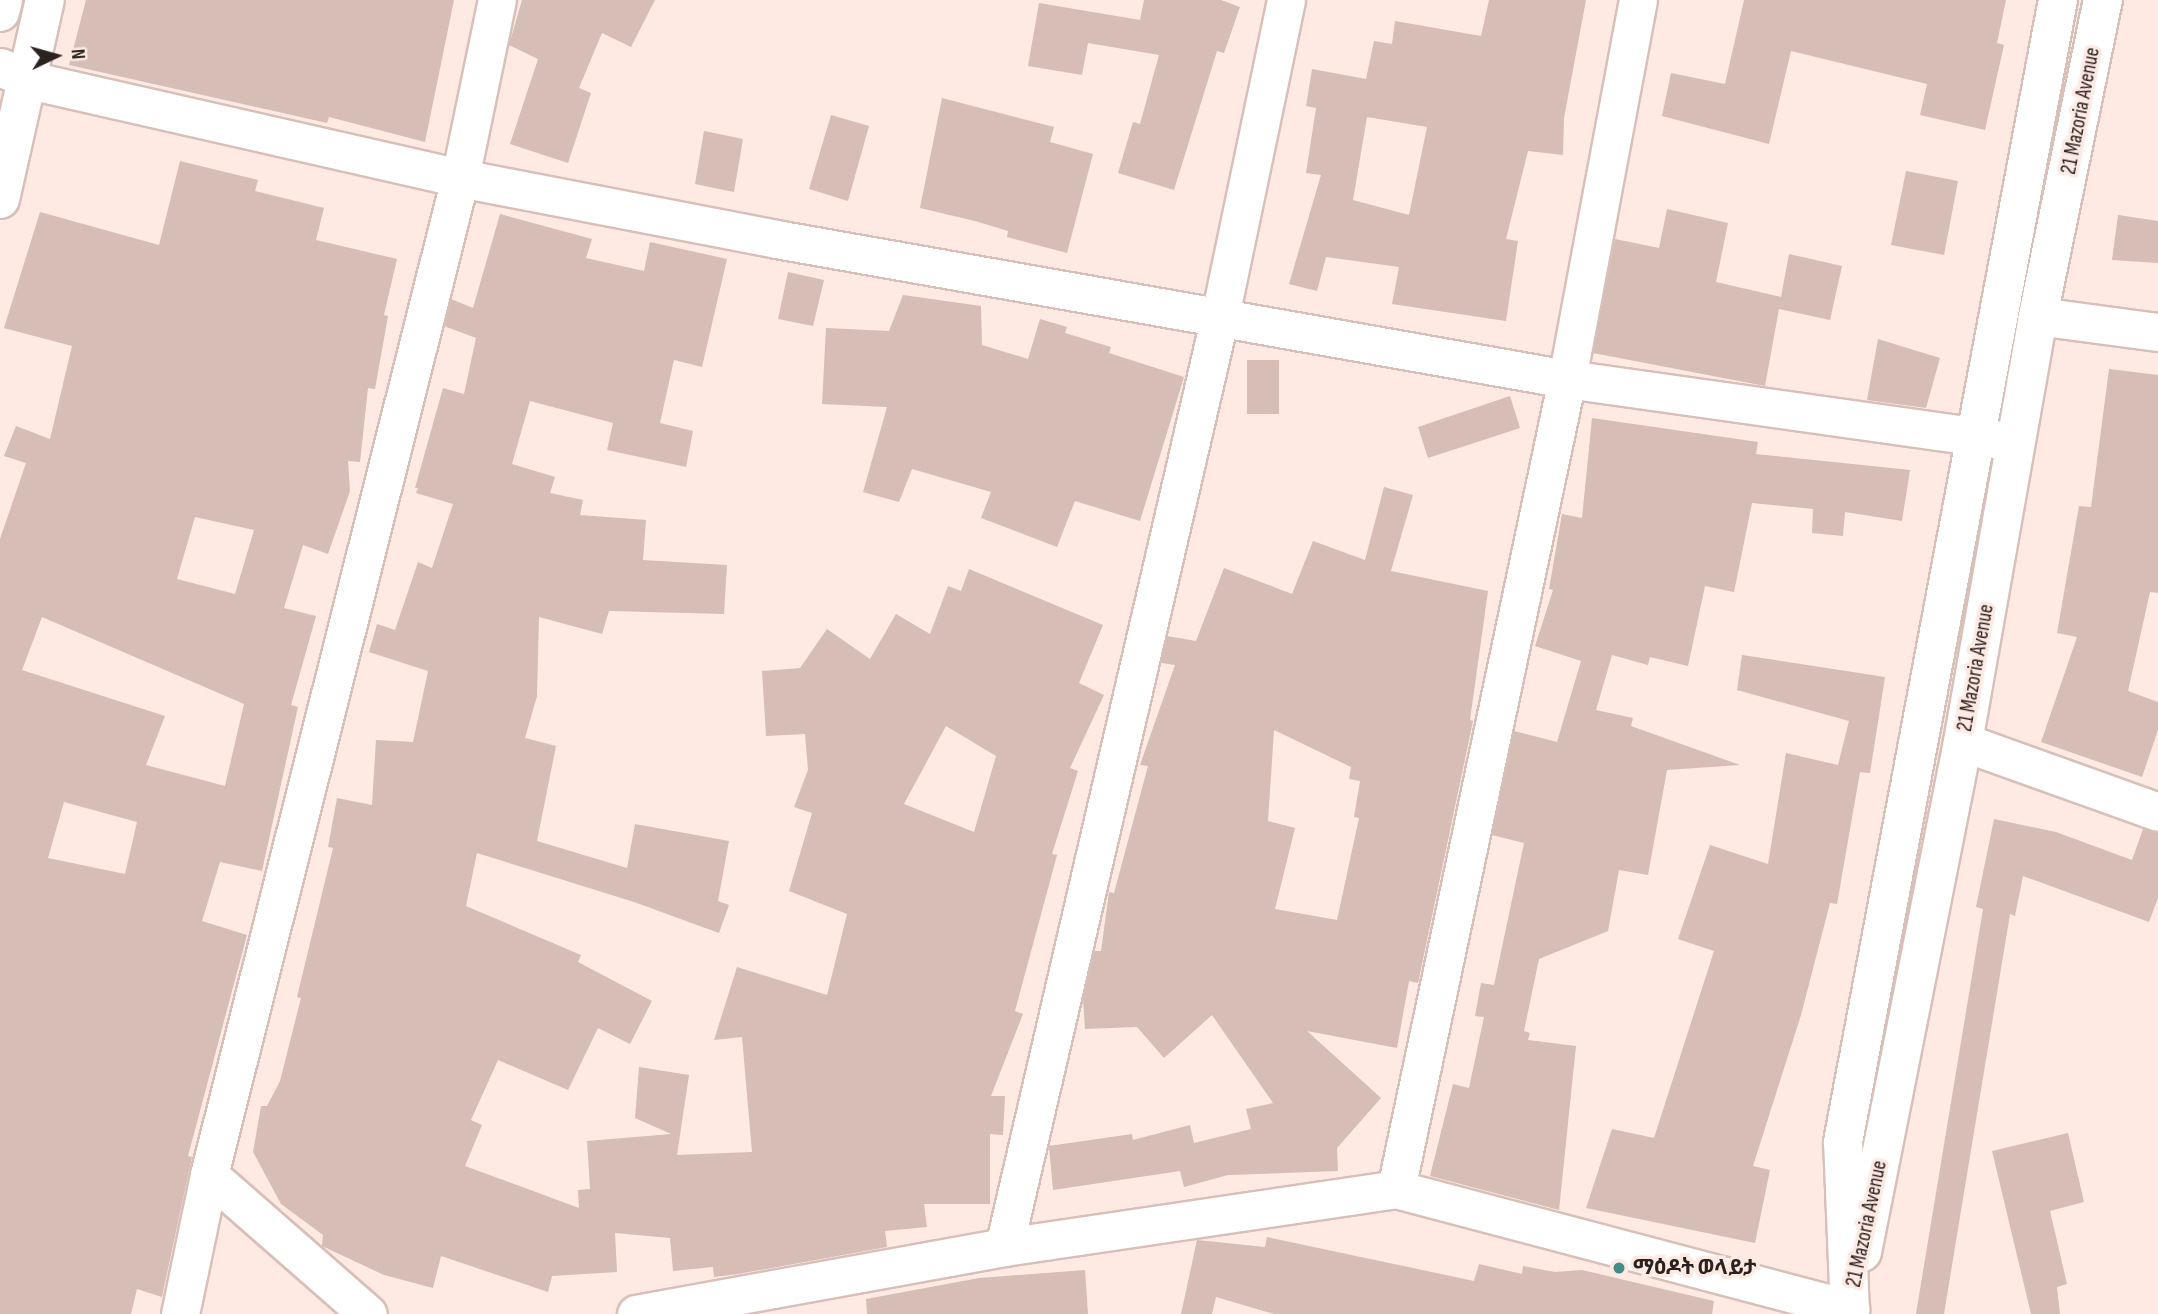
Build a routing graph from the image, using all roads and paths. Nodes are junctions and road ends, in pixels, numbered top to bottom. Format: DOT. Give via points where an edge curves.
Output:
graph roads {
  1 [pos="3,0"];
  2 [pos="45,0"];
  3 [pos="497,0"];
  4 [pos="1286,0"];
  5 [pos="1638,0"];
  6 [pos="2058,0"];
  7 [pos="2103,0"];
  8 [pos="0,12"];
  9 [pos="14,74"];
  10 [pos="460,178"];
  11 [pos="0,199"];
  12 [pos="1220,316"];
  13 [pos="2038,316"];
  14 [pos="2158,332"];
  15 [pos="1567,379"];
  16 [pos="1975,437"];
  17 [pos="2014,443"];
  18 [pos="1963,742"];
  19 [pos="2158,812"];
  20 [pos="209,1175"];
  21 [pos="1396,1189"];
  22 [pos="1003,1247"];
  23 [pos="1850,1311"];
  24 [pos="180,1314"];
  25 [pos="368,1314"];
  26 [pos="636,1314"];
  1 -- 8 [label="main road"];
  2 -- 9 [label="main road"];
  3 -- 10 [label="street"];
  4 -- 12 [label="street"];
  5 -- 15 [label="street"];
  6 -- 16 [label="main road, 21 Mazoria Avenue"];
  7 -- 13 [label="main road, 21 Mazoria Avenue"];
  9 -- 10 [label="street"];
  9 -- 11 [label="main road"];
  10 -- 12 [label="street"];
  10 -- 20 [label="street"];
  12 -- 15 [label="street"];
  12 -- 22 [label="street"];
  13 -- 14 [label="street"];
  13 -- 17 [label="main road, 21 Mazoria Avenue"];
  15 -- 16 [label="street"];
  15 -- 21 [label="street"];
  16 -- 17 [label="street"];
  16 -- 23 [label="main road, 21 Mazoria Avenue" via="1843,1142"];
  17 -- 18 [label="main road, 21 Mazoria Avenue"];
  18 -- 19 [label="street"];
  18 -- 23 [label="main road, 21 Mazoria Avenue"];
  20 -- 24 [label="street"];
  20 -- 25 [label="street"];
  21 -- 22 [label="street"];
  21 -- 23 [label="street"];
  22 -- 26 [label="street"];
}
